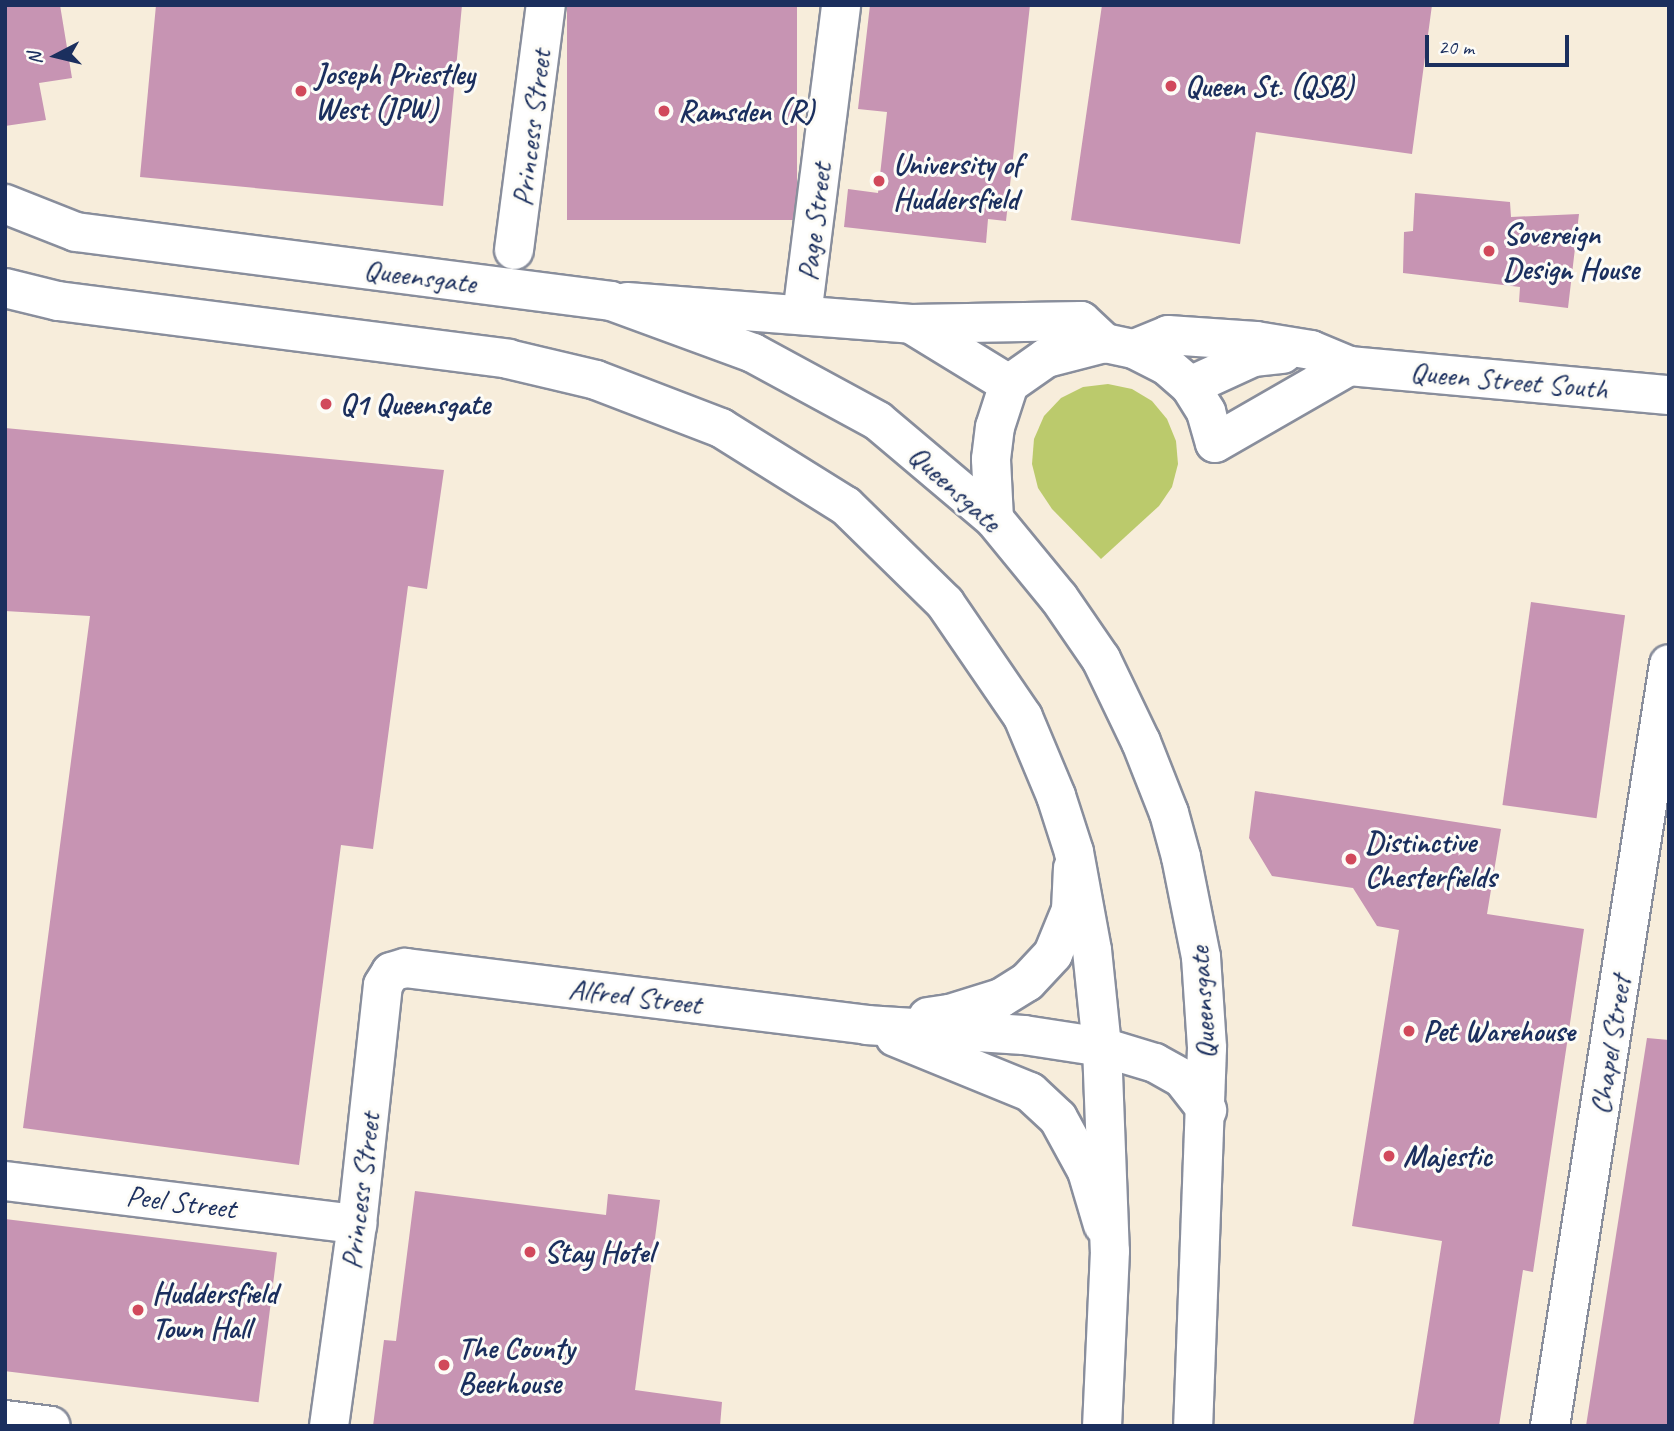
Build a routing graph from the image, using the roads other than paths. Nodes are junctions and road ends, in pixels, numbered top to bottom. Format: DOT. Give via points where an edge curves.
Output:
graph roads {
  1 [pos="546,5"];
  2 [pos="841,5"];
  3 [pos="5,204"];
  4 [pos="514,250"];
  5 [pos="5,288"];
  6 [pos="611,301"];
  7 [pos="802,314"];
  8 [pos="911,324"];
  9 [pos="1120,346"];
  10 [pos="1311,350"];
  11 [pos="1349,366"];
  12 [pos="1009,384"];
  13 [pos="1190,386"];
  14 [pos="1669,395"];
  15 [pos="994,519"];
  16 [pos="1669,664"];
  17 [pos="1074,852"];
  18 [pos="405,968"];
  19 [pos="866,1025"];
  20 [pos="1102,1047"];
  21 [pos="1207,1110"];
  22 [pos="5,1181"];
  23 [pos="357,1224"];
  24 [pos="1110,1251"];
  25 [pos="5,1420"];
  26 [pos="51,1426"];
  27 [pos="329,1426"];
  28 [pos="1102,1426"];
  29 [pos="1193,1426"];
  30 [pos="1550,1426"];
  1 -- 4 [label="main road, Princess Street"];
  2 -- 7 [label="main road, Page Street"];
  3 -- 6 [label="main road, Queensgate" via="76,232"];
  5 -- 17 [label="main road" via="58,301 532,363 596,380 721,428 846,506 945,603 1023,718"];
  6 -- 7 [label="main road"];
  6 -- 15 [label="main road, Queensgate" via="753,353 878,421"];
  7 -- 8 [label="main road"];
  8 -- 9 [label="main road" via="1081,321"];
  8 -- 12 [label="main road"];
  9 -- 10 [label="main road, Queen Street South" via="1168,335"];
  9 -- 12 [label="main road, Queen Street South" via="1046,358"];
  9 -- 13 [label="main road" via="1167,366"];
  10 -- 11 [label="main road, Queen Street South"];
  10 -- 13 [label="main road, Queen Street South" via="1253,357"];
  11 -- 13 [label="main road" via="1214,443 1206,412"];
  11 -- 14 [label="main road, Queen Street South"];
  12 -- 15 [label="main road" via="991,459"];
  15 -- 21 [label="main road, Queensgate" via="1059,598 1101,659 1169,813 1201,957"];
  16 -- 30 [label="main road, Chapel Street"];
  17 -- 19 [label="main road, Alfred Street" via="1071,910 1053,954 1027,982 1001,998 950,1014"];
  17 -- 20 [label="main road" via="1093,950"];
  18 -- 19 [label="main road, Alfred Street"];
  18 -- 23 [label="main road, Princess Street" via="391,972 383,985"];
  19 -- 20 [label="main road, Alfred Street" via="1024,1035"];
  19 -- 24 [label="main road, Alfred Street" via="1030,1092 1058,1118 1087,1171"];
  20 -- 21 [label="main road, Alfred Street" via="1155,1063 1182,1078"];
  20 -- 24 [label="main road"];
  21 -- 29 [label="main road, Queensgate"];
  22 -- 23 [label="main road, Peel Street"];
  23 -- 27 [label="main road, Princess Street"];
  24 -- 28 [label="main road"];
  25 -- 26 [label="main road"];
}
